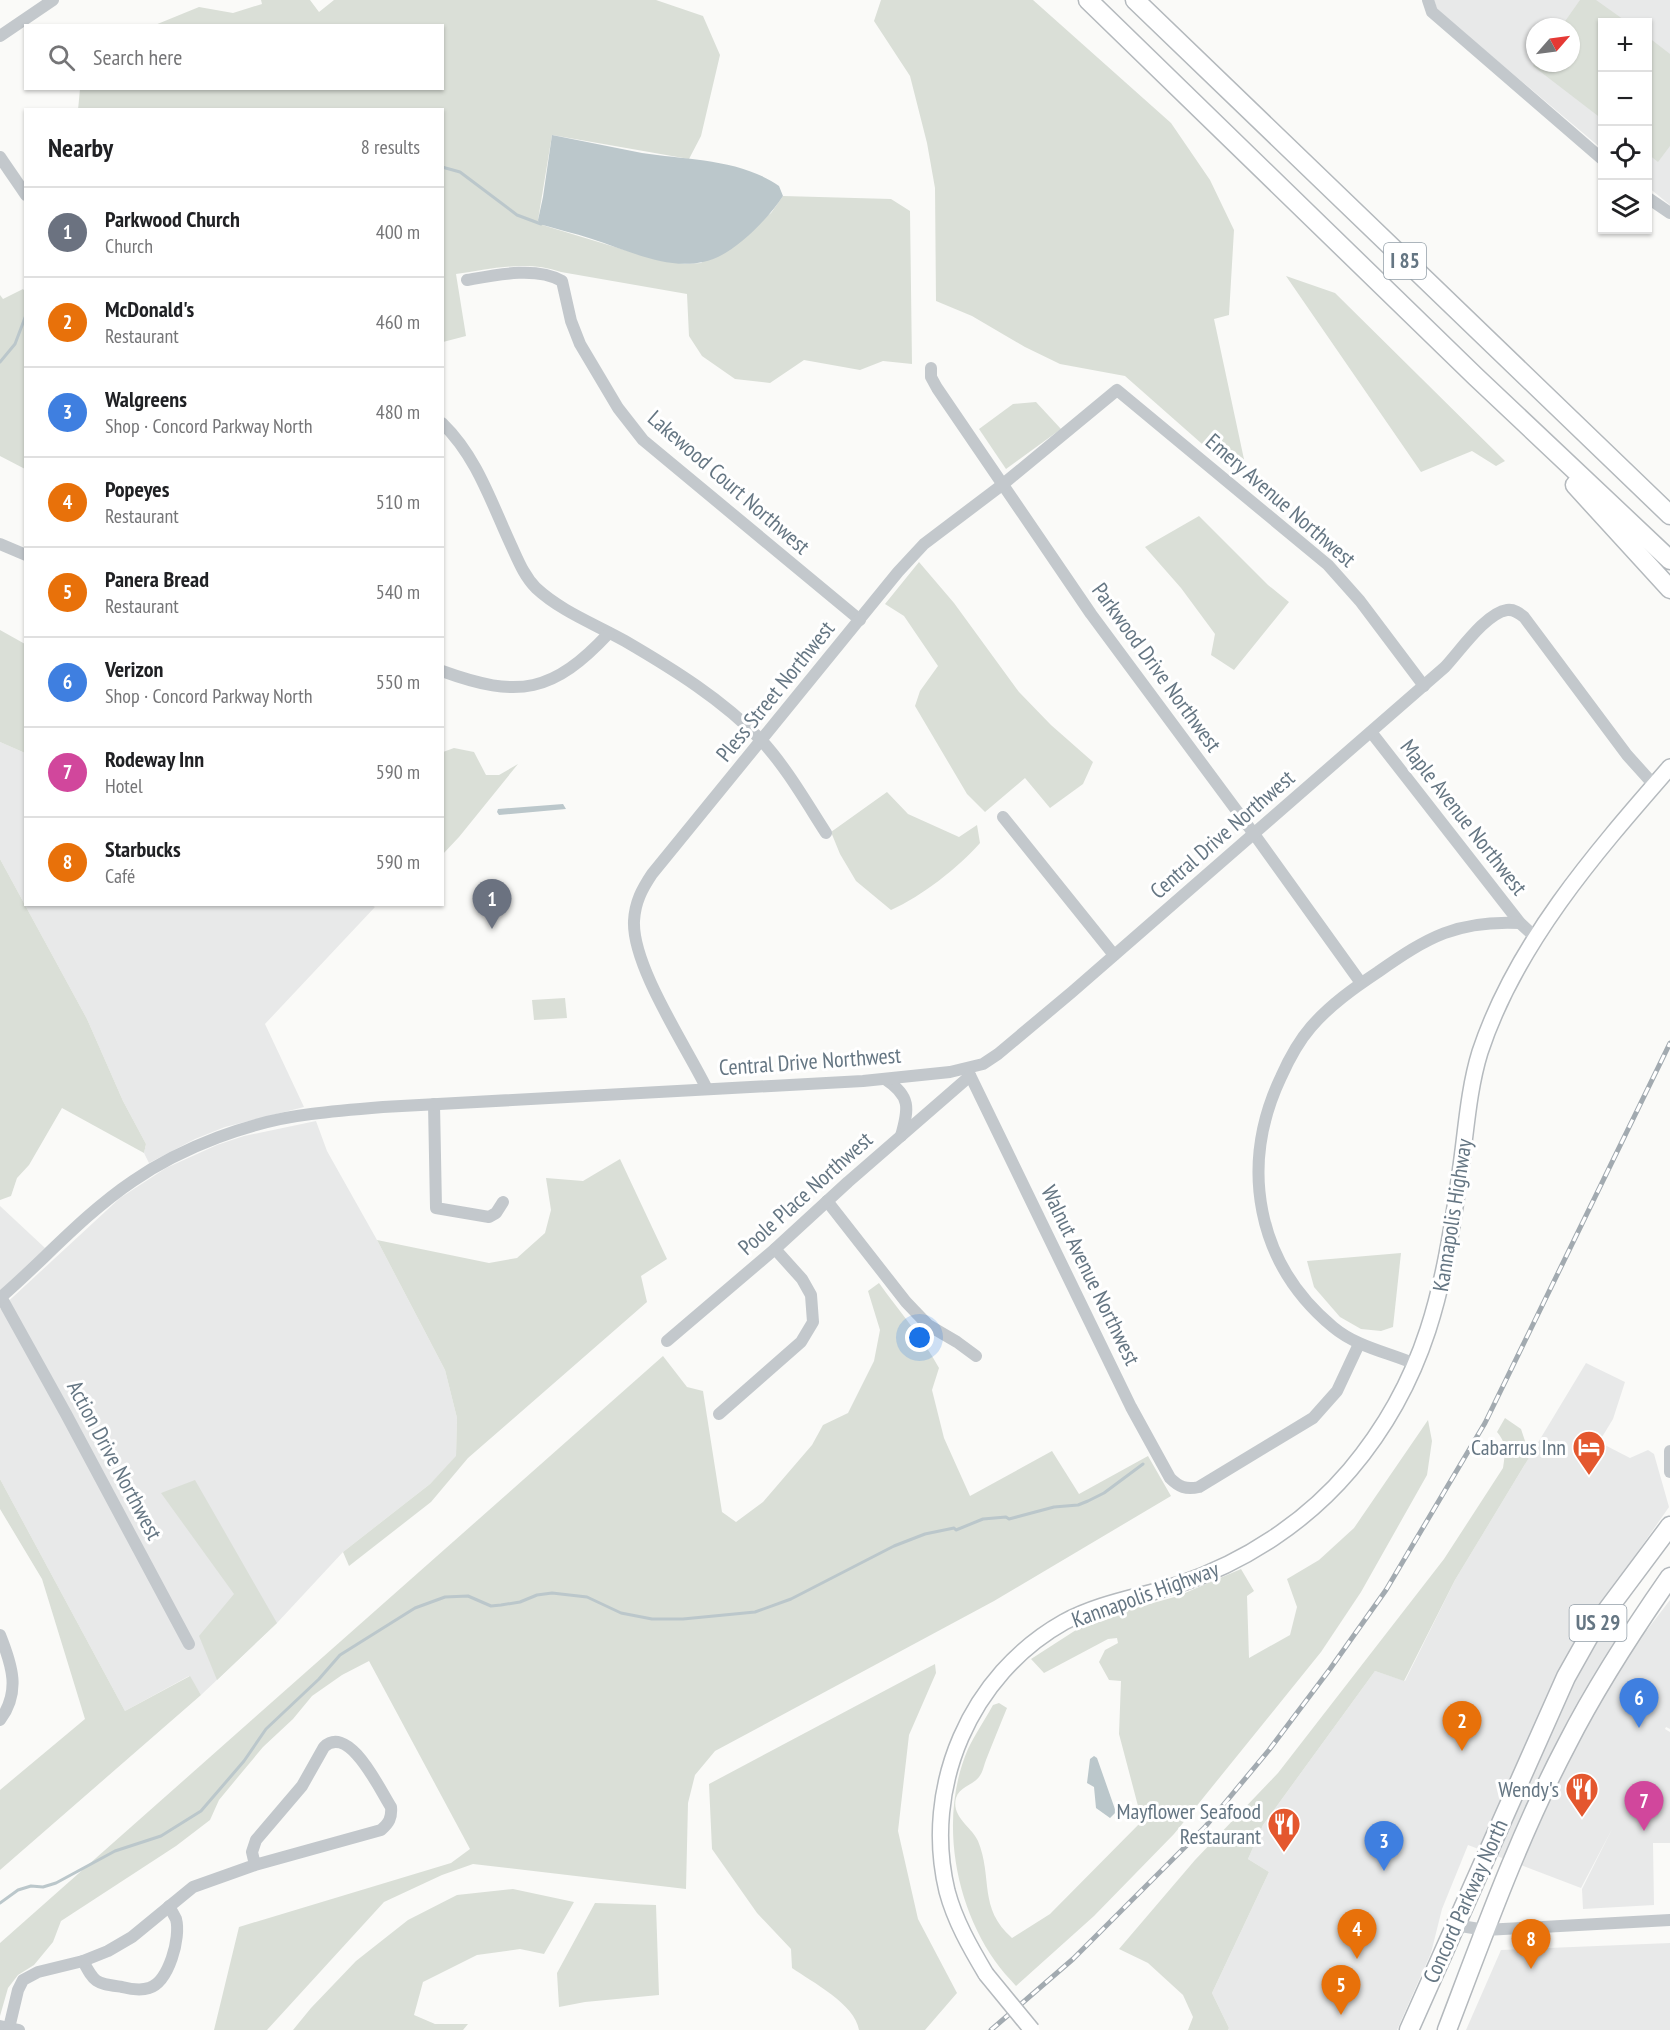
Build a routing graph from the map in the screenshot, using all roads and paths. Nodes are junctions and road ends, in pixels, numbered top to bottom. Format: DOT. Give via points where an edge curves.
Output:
graph roads {
  1 [pos="53,0"];
  2 [pos="1088,0"];
  3 [pos="1135,0"];
  4 [pos="1426,1"];
  5 [pos="0,36"];
  6 [pos="1598,156"];
  7 [pos="2,160"];
  8 [pos="24,192"];
  9 [pos="1652,202"];
  10 [pos="1652,202"];
  11 [pos="1670,213"];
  12 [pos="1670,224"];
  13 [pos="467,280"];
  14 [pos="931,368"];
  15 [pos="1476,377"];
  16 [pos="1117,390"];
  17 [pos="1568,418"];
  18 [pos="444,425"];
  19 [pos="1002,485"];
  20 [pos="1670,499"];
  21 [pos="1670,515"];
  22 [pos="0,544"];
  23 [pos="24,554"];
  24 [pos="1670,560"];
  25 [pos="1670,589"];
  26 [pos="860,620"];
  27 [pos="609,633"];
  28 [pos="444,672"];
  29 [pos="1424,686"];
  30 [pos="1371,732"];
  31 [pos="762,741"];
  32 [pos="1670,767"];
  33 [pos="1654,785"];
  34 [pos="1003,818"];
  35 [pos="826,833"];
  36 [pos="1254,834"];
  37 [pos="1527,930"];
  38 [pos="1114,955"];
  39 [pos="1361,983"];
  40 [pos="969,1072"];
  41 [pos="885,1079"];
  42 [pos="707,1089"];
  43 [pos="434,1104"];
  44 [pos="901,1136"];
  45 [pos="827,1201"];
  46 [pos="503,1202"];
  47 [pos="776,1249"];
  48 [pos="1,1298"];
  49 [pos="667,1341"];
  50 [pos="1359,1344"];
  51 [pos="976,1356"];
  52 [pos="1415,1364"];
  53 [pos="718,1414"];
  54 [pos="1670,1452"];
  55 [pos="1670,1472"];
  56 [pos="1670,1526"];
  57 [pos="1670,1576"];
  58 [pos="0,1635"];
  59 [pos="189,1644"];
  60 [pos="0,1720"];
  61 [pos="255,1865"];
  62 [pos="169,1906"];
  63 [pos="1670,1920"];
  64 [pos="1455,1925"];
  65 [pos="1485,1930"];
  66 [pos="82,1961"];
  67 [pos="9,2028"];
  68 [pos="1032,2030"];
  69 [pos="1409,2030"];
  70 [pos="1447,2030"];
  1 -- 5 [label="street"];
  2 -- 15 [label="highway, I 85"];
  3 -- 17 [label="highway, I 85"];
  4 -- 6 [label="street" via="1432,12"];
  7 -- 8 [label="street"];
  9 -- 11 [label="street"];
  10 -- 12 [label="street"];
  13 -- 26 [label="street, Lakewood Court Northwest" via="528,274 552,275 562,281 580,344 643,440"];
  14 -- 19 [label="street, Parkwood Drive Northwest" via="937,388"];
  15 -- 24 [label="highway, I 85"];
  15 -- 25 [label="highway"];
  16 -- 19 [label="street, Pless Street Northwest"];
  16 -- 29 [label="street, Emery Avenue Northwest" via="1328,565"];
  17 -- 20 [label="highway"];
  17 -- 21 [label="highway, I 85"];
  18 -- 27 [label="street" via="471,458 529,580 554,603"];
  19 -- 26 [label="street, Pless Street Northwest" via="924,544"];
  19 -- 36 [label="street, Parkwood Drive Northwest" via="1091,614"];
  22 -- 23 [label="street"];
  26 -- 31 [label="street, Pless Street Northwest"];
  27 -- 28 [label="street" via="572,668 549,682 530,687 489,685"];
  27 -- 31 [label="street" via="694,685"];
  29 -- 30 [label="street, Central Drive Northwest"];
  29 -- 33 [label="street, Central Drive Northwest" via="1488,619 1510,609 1524,617"];
  30 -- 36 [label="street, Central Drive Northwest"];
  30 -- 37 [label="street, Maple Avenue Northwest"];
  31 -- 35 [label="street"];
  31 -- 42 [label="street, Pless Street Northwest" via="652,874 641,891 634,918 637,948 645,969"];
  32 -- 33 [label="main road, Kannapolis Highway"];
  33 -- 37 [label="main road, Kannapolis Highway"];
  34 -- 38 [label="street"];
  36 -- 38 [label="street, Central Drive Northwest"];
  36 -- 39 [label="street, Parkwood Drive Northwest"];
  37 -- 39 [label="street" via="1481,923 1430,938"];
  37 -- 52 [label="main road, Kannapolis Highway" via="1480,1054 1445,1274"];
  38 -- 40 [label="street, Central Drive Northwest" via="998,1054"];
  39 -- 50 [label="street" via="1322,1015 1291,1056 1263,1124 1258,1186 1260,1206 1281,1267 1326,1320"];
  40 -- 41 [label="street, Central Drive Northwest"];
  40 -- 44 [label="street, Poole Place Northwest"];
  40 -- 50 [label="street, Walnut Avenue Northwest" via="1131,1407 1177,1485 1199,1487 1313,1418 1337,1391"];
  41 -- 42 [label="street, Central Drive Northwest"];
  41 -- 44 [label="street" via="906,1100"];
  42 -- 43 [label="street, Central Drive Northwest"];
  43 -- 46 [label="street" via="436,1208 489,1217"];
  43 -- 48 [label="street, Central Drive Northwest" via="308,1114 250,1127 197,1147 132,1181"];
  44 -- 45 [label="street, Poole Place Northwest"];
  45 -- 47 [label="street, Poole Place Northwest"];
  45 -- 51 [label="street" via="928,1325"];
  47 -- 49 [label="street, Poole Place Northwest"];
  47 -- 53 [label="street" via="812,1295 813,1322 801,1342"];
  48 -- 59 [label="street, Action Drive Northwest"];
  50 -- 52 [label="street"];
  52 -- 68 [label="main road, Kannapolis Highway, bridge" via="1364,1452 1325,1495 1285,1529 1206,1574 1101,1606 1062,1623 1013,1662 972,1715 954,1753 940,1821 948,1894 957,1920 986,1974"];
  54 -- 55 [label="street"];
  56 -- 64 [label="highway, Concord Parkway North / US 29" via="1616,1596 1576,1658"];
  57 -- 65 [label="highway, Concord Parkway North / US 29" via="1616,1657 1566,1744"];
  58 -- 60 [label="street" via="13,1678 11,1698"];
  61 -- 61 [label="street" via="381,1830 388,1824 391,1807 357,1753 346,1745 328,1743 302,1786 256,1840 252,1852"];
  61 -- 62 [label="street" via="193,1887"];
  62 -- 66 [label="street" via="132,1936"];
  62 -- 66 [label="street" via="176,1920 177,1936 164,1978 150,1988 102,1984 92,1979"];
  63 -- 65 [label="street"];
  64 -- 65 [label="street"];
  64 -- 69 [label="highway, Concord Parkway North / US 29"];
  65 -- 70 [label="highway, Concord Parkway North / US 29"];
  66 -- 67 [label="street" via="38,1972 23,1980"];
}
